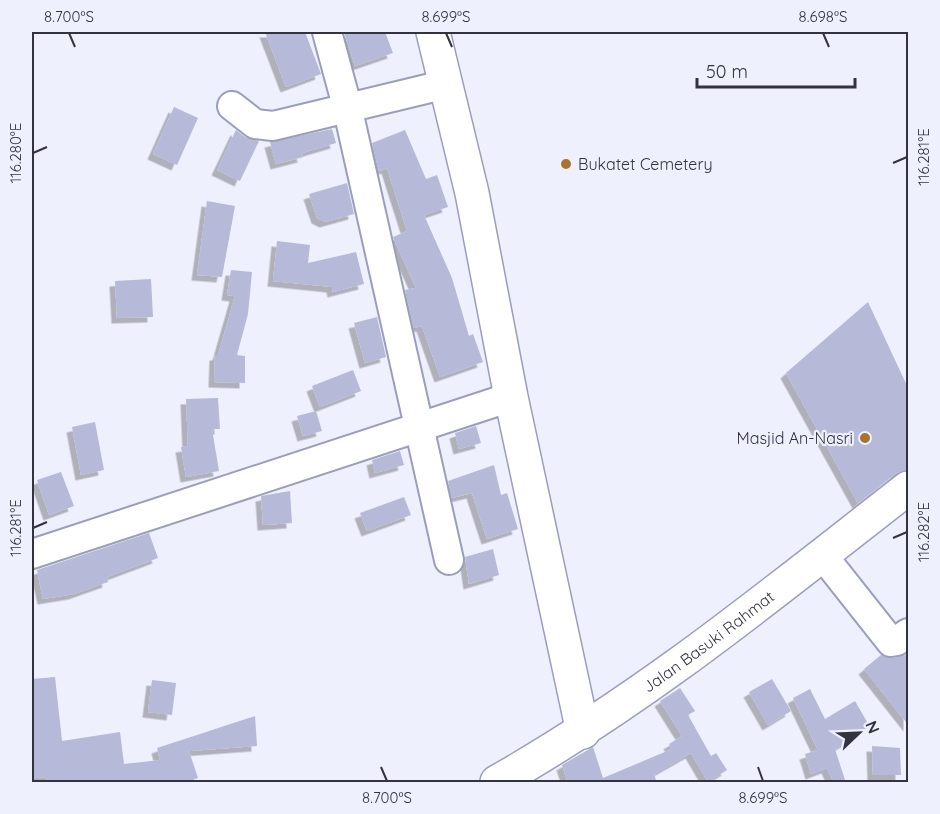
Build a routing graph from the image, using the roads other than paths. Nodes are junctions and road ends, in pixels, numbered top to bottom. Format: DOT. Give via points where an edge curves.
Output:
graph roads {
  1 [pos="327,32"];
  2 [pos="434,32"];
  3 [pos="447,84"];
  4 [pos="232,106"];
  5 [pos="347,106"];
  6 [pos="511,397"];
  7 [pos="418,428"];
  8 [pos="909,488"];
  9 [pos="32,554"];
  10 [pos="823,555"];
  11 [pos="449,560"];
  12 [pos="909,633"];
  13 [pos="584,732"];
  14 [pos="497,783"];
  1 -- 5 [label="street"];
  2 -- 3 [label="main road"];
  3 -- 5 [label="street"];
  3 -- 6 [label="main road"];
  4 -- 5 [label="street" via="255,124 268,126"];
  5 -- 7 [label="street"];
  6 -- 7 [label="street"];
  6 -- 13 [label="main road"];
  7 -- 9 [label="street"];
  7 -- 11 [label="street"];
  8 -- 10 [label="main road, Jalan Basuki Rahmat"];
  10 -- 12 [label="street" via="891,642"];
  10 -- 13 [label="main road, Jalan Basuki Rahmat" via="729,629"];
  13 -- 14 [label="main road, Jalan Basuki Rahmat"];
}
